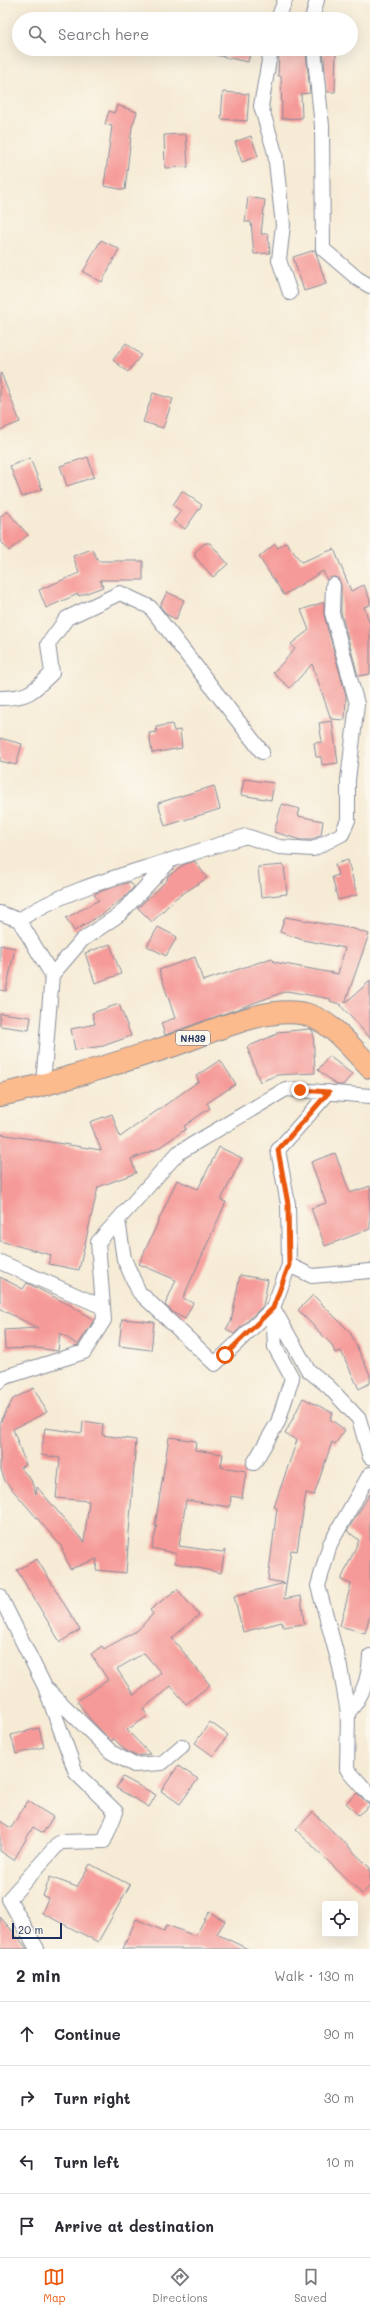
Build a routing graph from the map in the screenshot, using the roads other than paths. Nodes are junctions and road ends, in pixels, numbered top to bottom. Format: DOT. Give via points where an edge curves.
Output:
graph roads {
  1 [pos="285,0"];
  2 [pos="317,0"];
  3 [pos="281,12"];
  4 [pos="314,12"];
  5 [pos="270,56"];
  6 [pos="315,56"];
  7 [pos="370,286"];
  8 [pos="290,293"];
  9 [pos="333,585"];
  10 [pos="0,698"];
  11 [pos="262,752"];
  12 [pos="171,860"];
  13 [pos="0,913"];
  14 [pos="19,920"];
  15 [pos="52,975"];
  16 [pos="370,1067"];
  17 [pos="43,1084"];
  18 [pos="329,1092"];
  19 [pos="0,1095"];
  20 [pos="370,1096"];
  21 [pos="118,1220"];
  22 [pos="0,1262"];
  23 [pos="289,1265"];
  24 [pos="370,1271"];
  25 [pos="103,1308"];
  26 [pos="273,1308"];
  27 [pos="0,1381"];
  28 [pos="370,1457"];
  29 [pos="254,1463"];
  30 [pos="370,1474"];
  31 [pos="0,1596"];
  32 [pos="370,1656"];
  33 [pos="45,1687"];
  34 [pos="348,1713"];
  35 [pos="182,1746"];
  36 [pos="370,1795"];
  37 [pos="4,1899"];
  38 [pos="37,1949"];
  1 -- 3 [label="street"];
  2 -- 4 [label="street"];
  5 -- 8 [label="street" via="261,106 275,152 283,225 279,260"];
  6 -- 7 [label="street" via="322,126 323,249"];
  9 -- 12 [label="street" via="332,613 357,704 348,780 348,820 342,834 313,849 279,847 246,836"];
  10 -- 11 [label="street" via="14,698 32,693 52,673 48,644 67,618 120,593 150,607"];
  12 -- 14 [label="street" via="96,884"];
  12 -- 15 [label="street" via="120,914 82,940"];
  13 -- 14 [label="street"];
  14 -- 15 [label="street"];
  15 -- 17 [label="street"];
  16 -- 17 [label="highway, NH39" via="334,1030 318,1019 280,1012"];
  17 -- 19 [label="highway, NH39"];
  18 -- 20 [label="street"];
  18 -- 21 [label="street" via="286,1089 178,1153"];
  18 -- 23 [label="street" via="278,1150 288,1204"];
  21 -- 25 [label="street" via="98,1242"];
  21 -- 26 [label="street" via="124,1259 139,1292 215,1364"];
  22 -- 25 [label="street"];
  23 -- 24 [label="street" via="312,1276"];
  23 -- 26 [label="street"];
  25 -- 27 [label="street" via="104,1320 84,1352 2,1378"];
  26 -- 28 [label="street" via="308,1370 328,1386 359,1419"];
  26 -- 29 [label="street" via="276,1347 292,1378 278,1422"];
  30 -- 34 [label="street" via="330,1544 318,1586 340,1667"];
  31 -- 33 [label="street"];
  32 -- 34 [label="street" via="369,1671 360,1699"];
  33 -- 35 [label="street" via="111,1752 134,1765 162,1763"];
  33 -- 37 [label="street" via="76,1773 116,1812 104,1842 60,1842"];
  34 -- 36 [label="street" via="346,1769"];
  37 -- 38 [label="street"];
}
